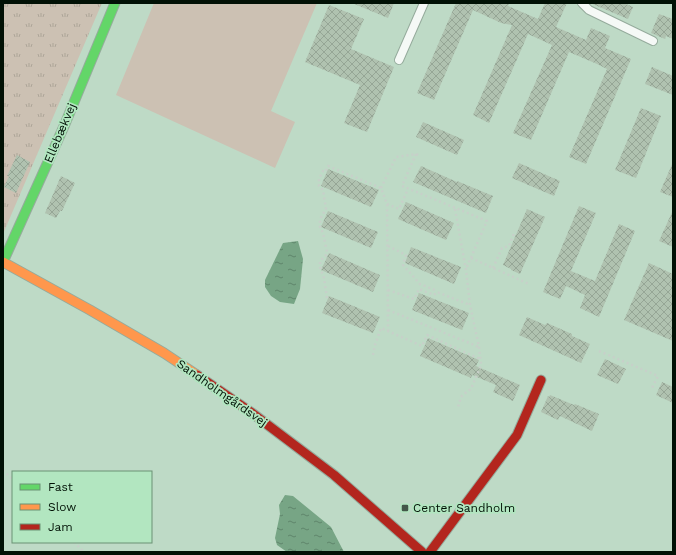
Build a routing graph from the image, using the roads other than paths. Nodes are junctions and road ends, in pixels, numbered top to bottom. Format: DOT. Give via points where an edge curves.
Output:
graph roads {
  1 [pos="115,3"];
  2 [pos="424,3"];
  3 [pos="582,3"];
  4 [pos="653,41"];
  5 [pos="399,60"];
  6 [pos="3,262"];
  7 [pos="541,380"];
  8 [pos="422,552"];
  9 [pos="430,552"];
  1 -- 6 [label="street, Ellebækvej" via="65,124"];
  2 -- 5 [label="lane"];
  3 -- 4 [label="lane" via="589,10"];
  6 -- 8 [label="street, Sandholmgårdsvej" via="164,354 252,413 334,475"];
  7 -- 9 [label="street" via="517,435"];
}
